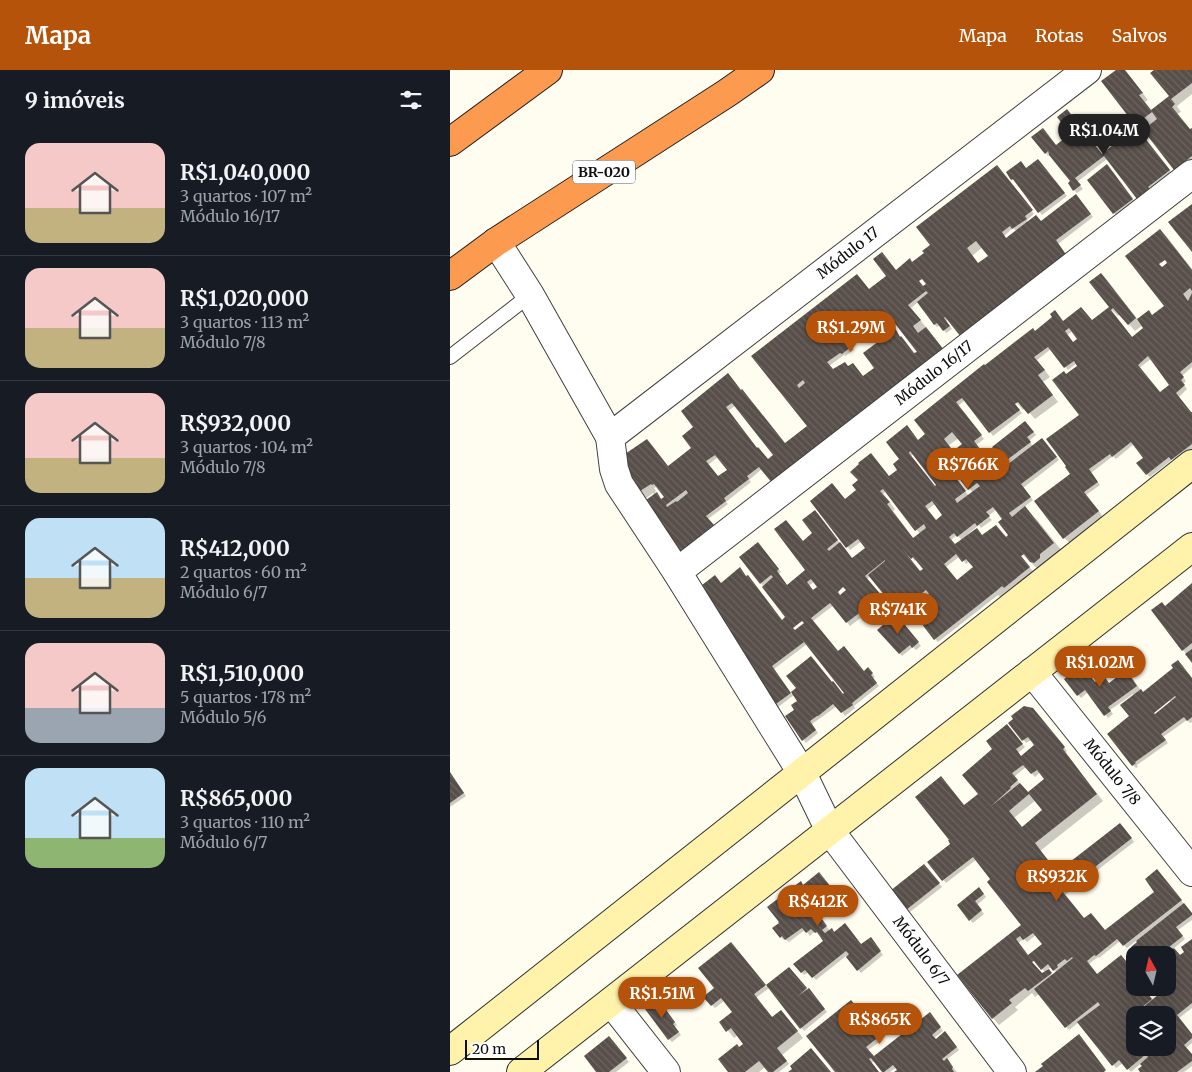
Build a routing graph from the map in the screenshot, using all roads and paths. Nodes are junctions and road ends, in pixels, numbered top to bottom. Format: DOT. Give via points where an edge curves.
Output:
graph roads {
  1 [pos="548,70"];
  2 [pos="760,70"];
  3 [pos="1087,70"];
  4 [pos="728,81"];
  5 [pos="450,142"];
  6 [pos="1192,174"];
  7 [pos="496,242"];
  8 [pos="450,276"];
  9 [pos="530,295"];
  10 [pos="450,357"];
  11 [pos="610,437"];
  12 [pos="1192,464"];
  13 [pos="1192,547"];
  14 [pos="677,572"];
  15 [pos="1032,672"];
  16 [pos="802,773"];
  17 [pos="830,831"];
  18 [pos="1192,872"];
  19 [pos="611,1002"];
  20 [pos="450,1051"];
  21 [pos="521,1072"];
  22 [pos="666,1072"];
  23 [pos="1012,1072"];
  1 -- 5 [label="highway"];
  2 -- 4 [label="highway, BR-020"];
  3 -- 11 [label="street, Módulo 17"];
  4 -- 7 [label="highway, BR-020"];
  6 -- 14 [label="street, Módulo 16/17"];
  7 -- 8 [label="highway, BR-020"];
  7 -- 9 [label="street"];
  9 -- 10 [label="lane"];
  9 -- 11 [label="street"];
  11 -- 14 [label="street, Módulo 6/7" via="619,484"];
  12 -- 16 [label="street"];
  13 -- 15 [label="street"];
  14 -- 16 [label="street, Módulo 6/7"];
  15 -- 17 [label="street"];
  15 -- 18 [label="street, Módulo 7/8"];
  16 -- 17 [label="street, Módulo 6/7"];
  16 -- 20 [label="street"];
  17 -- 19 [label="street"];
  17 -- 23 [label="street, Módulo 6/7"];
  19 -- 21 [label="street"];
  19 -- 22 [label="street"];
}
